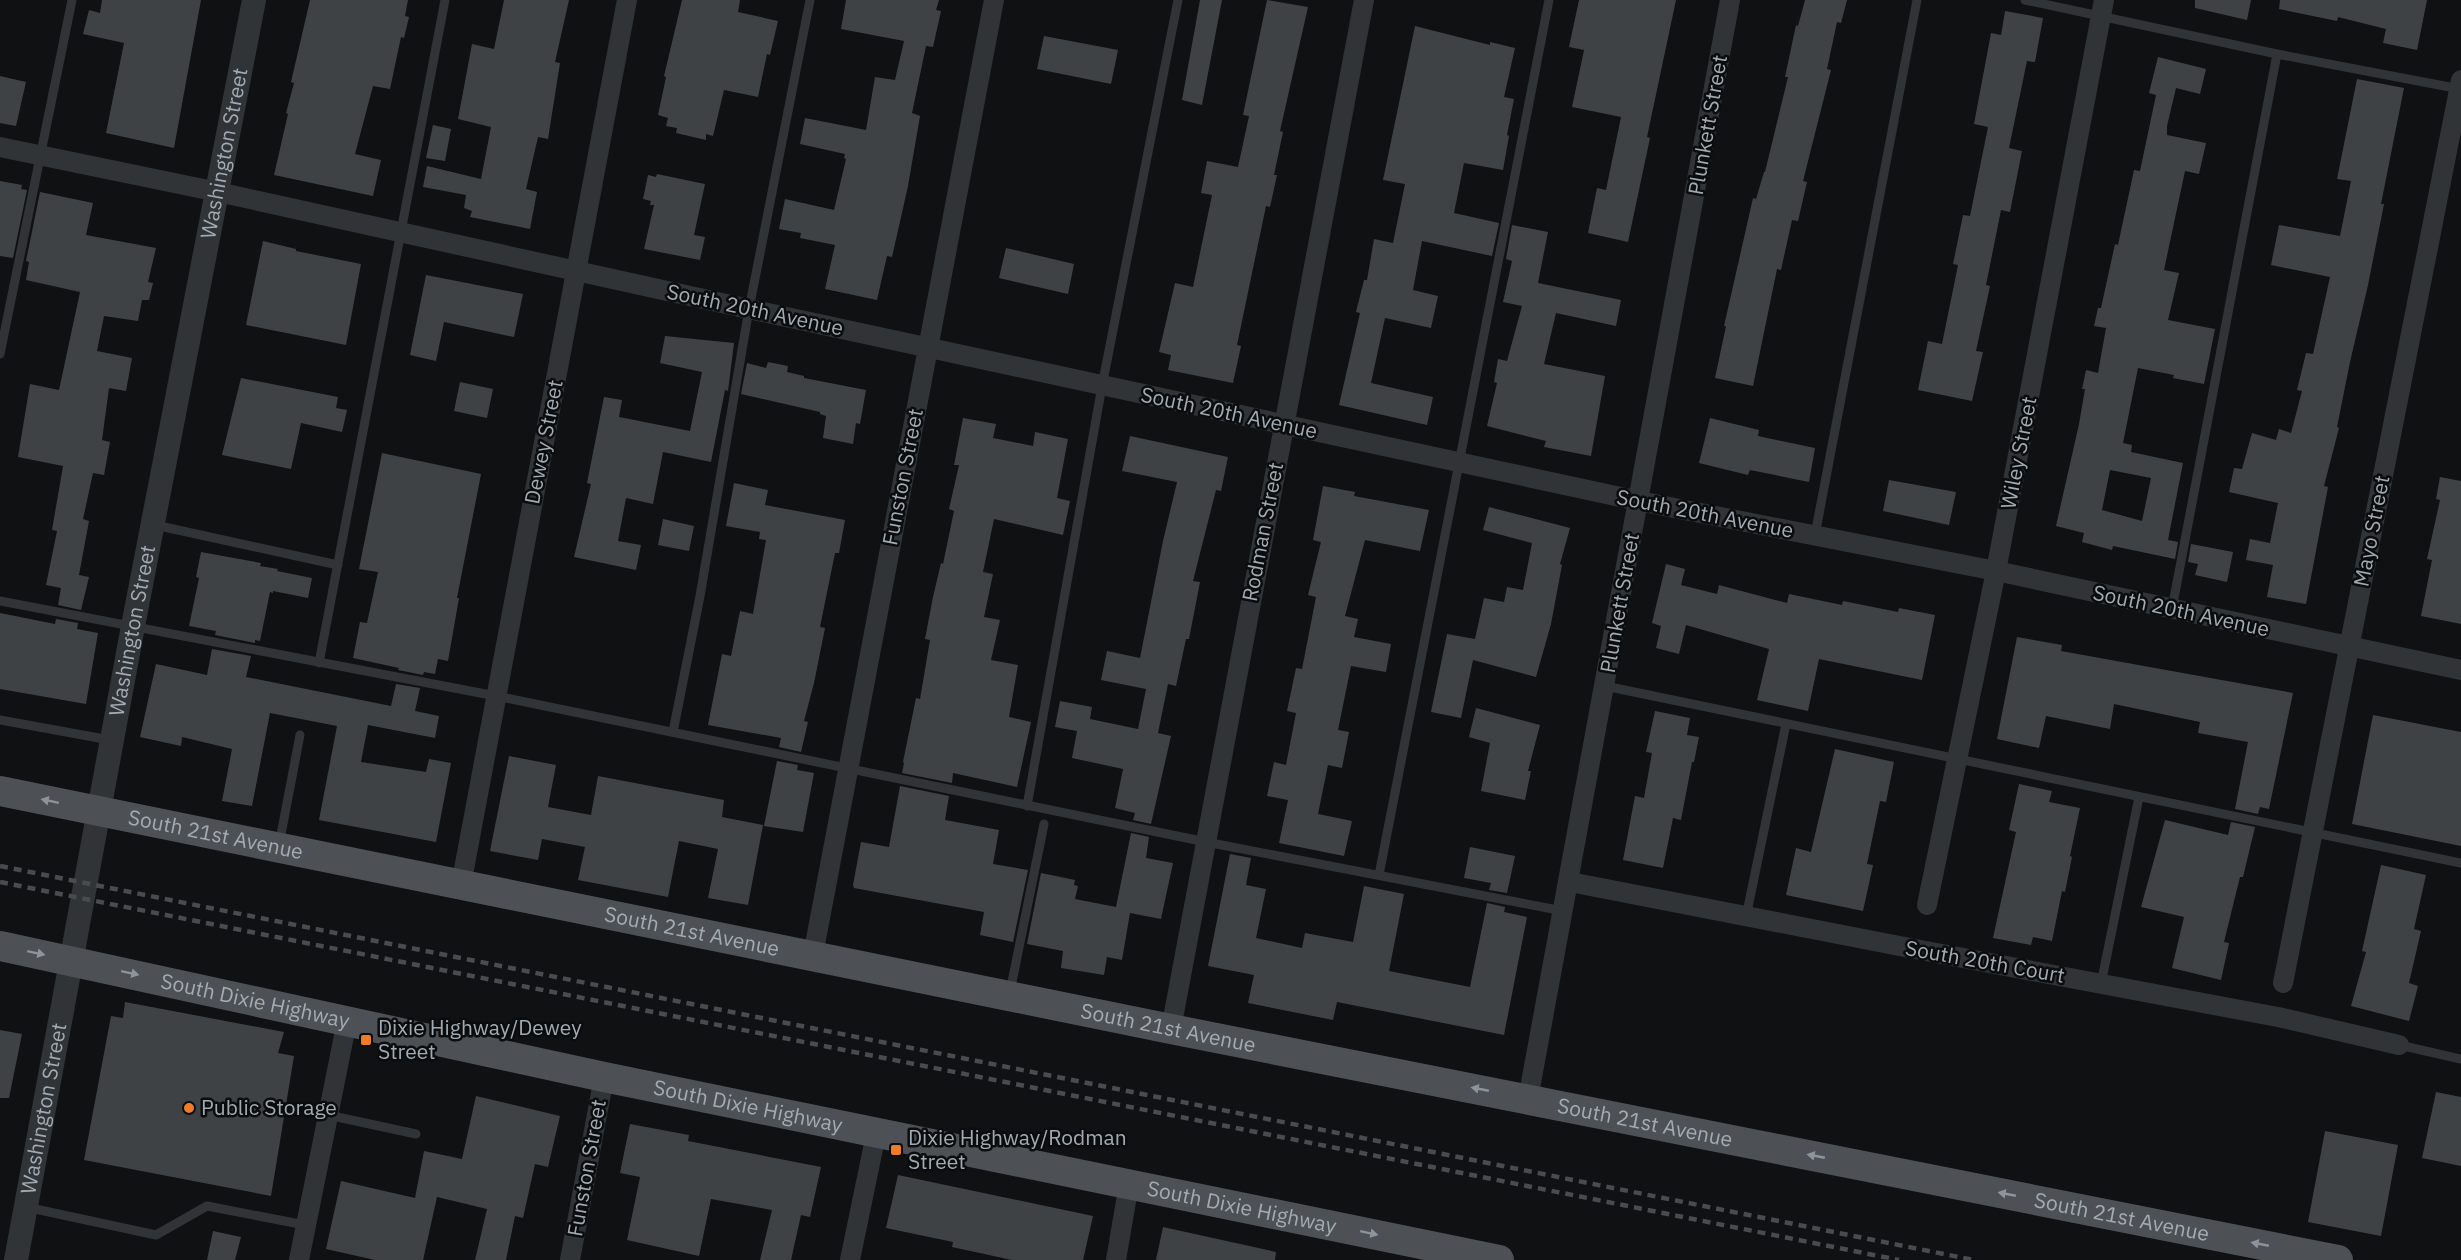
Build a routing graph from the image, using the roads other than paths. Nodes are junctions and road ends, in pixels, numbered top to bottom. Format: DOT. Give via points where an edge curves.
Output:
graph roads {
  1 [pos="72,0"];
  2 [pos="254,0"];
  3 [pos="445,0"];
  4 [pos="627,0"];
  5 [pos="810,0"];
  6 [pos="994,0"];
  7 [pos="1178,0"];
  8 [pos="1364,0"];
  9 [pos="1549,0"];
  10 [pos="1730,0"];
  11 [pos="1917,0"];
  12 [pos="2025,0"];
  13 [pos="2103,9"];
  14 [pos="2277,54"];
  15 [pos="2460,86"];
  16 [pos="0,147"];
  17 [pos="40,155"];
  18 [pos="218,192"];
  19 [pos="401,233"];
  20 [pos="576,271"];
  21 [pos="749,309"];
  22 [pos="928,347"];
  23 [pos="0,354"];
  24 [pos="1102,386"];
  25 [pos="1283,425"];
  26 [pos="1460,463"];
  27 [pos="1639,501"];
  28 [pos="153,525"];
  29 [pos="1815,535"];
  30 [pos="338,565"];
  31 [pos="1996,571"];
  32 [pos="0,601"];
  33 [pos="2172,609"];
  34 [pos="133,626"];
  35 [pos="2349,647"];
  36 [pos="319,663"];
  37 [pos="2461,670"];
  38 [pos="1605,686"];
  39 [pos="496,696"];
  40 [pos="0,720"];
  41 [pos="1786,724"];
  42 [pos="673,732"];
  43 [pos="300,735"];
  44 [pos="112,741"];
  45 [pos="1957,760"];
  46 [pos="848,769"];
  47 [pos="0,791"];
  48 [pos="2139,797"];
  49 [pos="1027,806"];
  50 [pos="99,812"];
  51 [pos="1044,824"];
  52 [pos="2312,833"];
  53 [pos="1206,842"];
  54 [pos="278,847"];
  55 [pos="2461,862"];
  56 [pos="1379,875"];
  57 [pos="1570,882"];
  58 [pos="461,885"];
  59 [pos="1927,905"];
  60 [pos="1564,911"];
  61 [pos="1746,917"];
  62 [pos="0,946"];
  63 [pos="813,955"];
  64 [pos="73,961"];
  65 [pos="2283,983"];
  66 [pos="2101,984"];
  67 [pos="1009,996"];
  68 [pos="347,1021"];
  69 [pos="1171,1029"];
  70 [pos="2399,1045"];
  71 [pos="2461,1059"];
  72 [pos="603,1077"];
  73 [pos="1528,1099"];
  74 [pos="328,1115"];
  75 [pos="416,1134"];
  76 [pos="876,1134"];
  77 [pos="1129,1184"];
  78 [pos="26,1208"];
  79 [pos="305,1225"];
  80 [pos="1407,1251"];
  81 [pos="16,1260"];
  82 [pos="299,1260"];
  83 [pos="570,1260"];
  84 [pos="850,1260"];
  85 [pos="1116,1260"];
  86 [pos="1499,1260"];
  87 [pos="2338,1260"];
  1 -- 17 [label="lane"];
  2 -- 18 [label="street, Washington Street"];
  3 -- 19 [label="lane"];
  4 -- 20 [label="street, Dewey Street"];
  5 -- 21 [label="lane"];
  6 -- 22 [label="street, Funston Street"];
  7 -- 24 [label="lane"];
  8 -- 25 [label="street, Rodman Street"];
  9 -- 26 [label="lane"];
  10 -- 27 [label="street, Plunkett Street"];
  11 -- 29 [label="lane"];
  12 -- 13 [label="lane"];
  13 -- 14 [label="lane"];
  13 -- 31 [label="street, Wiley Street"];
  14 -- 15 [label="lane"];
  14 -- 33 [label="lane"];
  15 -- 35 [label="street, Mayo Street"];
  16 -- 17 [label="street, South 20th Avenue"];
  17 -- 18 [label="street, South 20th Avenue"];
  17 -- 23 [label="lane"];
  18 -- 19 [label="street, South 20th Avenue"];
  18 -- 28 [label="street, Washington Street"];
  19 -- 20 [label="street, South 20th Avenue"];
  19 -- 30 [label="lane"];
  20 -- 21 [label="street, South 20th Avenue"];
  20 -- 39 [label="street, Dewey Street"];
  21 -- 22 [label="street, South 20th Avenue"];
  21 -- 42 [label="lane"];
  22 -- 24 [label="street, South 20th Avenue"];
  22 -- 46 [label="street, Funston Street"];
  24 -- 25 [label="street, South 20th Avenue"];
  24 -- 49 [label="lane"];
  25 -- 26 [label="street, South 20th Avenue"];
  25 -- 53 [label="street, Rodman Street"];
  26 -- 27 [label="street, South 20th Avenue"];
  26 -- 56 [label="lane"];
  27 -- 29 [label="street, South 20th Avenue"];
  27 -- 38 [label="street, Plunkett Street"];
  28 -- 30 [label="lane"];
  28 -- 34 [label="street, Washington Street"];
  29 -- 31 [label="street, South 20th Avenue"];
  30 -- 36 [label="lane"];
  31 -- 33 [label="street, South 20th Avenue"];
  31 -- 45 [label="street, Wiley Street"];
  32 -- 34 [label="lane"];
  33 -- 35 [label="street, South 20th Avenue"];
  34 -- 36 [label="lane"];
  34 -- 44 [label="street, Washington Street"];
  35 -- 37 [label="street, South 20th Avenue"];
  35 -- 52 [label="street, Mayo Street"];
  36 -- 39 [label="lane"];
  38 -- 41 [label="lane"];
  38 -- 57 [label="street, Plunkett Street"];
  39 -- 42 [label="lane"];
  39 -- 58 [label="street, Dewey Street"];
  40 -- 44 [label="lane"];
  41 -- 45 [label="lane"];
  41 -- 61 [label="lane"];
  42 -- 46 [label="lane"];
  43 -- 54 [label="lane"];
  44 -- 50 [label="street, Washington Street"];
  45 -- 48 [label="lane"];
  45 -- 59 [label="street, Wiley Street"];
  46 -- 49 [label="lane"];
  46 -- 63 [label="street, Funston Street"];
  50 -- 47 [label="main road, South 21st Avenue, one-way"];
  48 -- 52 [label="lane"];
  48 -- 66 [label="lane"];
  49 -- 53 [label="lane"];
  50 -- 54 [label="main road, South 21st Avenue"];
  50 -- 64 [label="street, Washington Street"];
  51 -- 67 [label="lane"];
  52 -- 55 [label="lane"];
  52 -- 65 [label="street, Mayo Street"];
  53 -- 56 [label="lane"];
  53 -- 69 [label="street, Rodman Street"];
  54 -- 58 [label="main road, South 21st Avenue"];
  56 -- 60 [label="lane"];
  57 -- 60 [label="street, Plunkett Street"];
  57 -- 61 [label="street, South 20th Court"];
  58 -- 63 [label="main road, South 21st Avenue"];
  60 -- 73 [label="street, Plunkett Street"];
  61 -- 66 [label="street, South 20th Court"];
  62 -- 64 [label="main road, South Dixie Highway, one-way"];
  63 -- 67 [label="main road, South 21st Avenue"];
  64 -- 68 [label="main road, South Dixie Highway, one-way"];
  64 -- 78 [label="street, Washington Street"];
  66 -- 70 [label="street, South 20th Court" via="2278,1017"];
  67 -- 69 [label="main road, South 21st Avenue"];
  68 -- 72 [label="main road, South Dixie Highway"];
  68 -- 74 [label="street"];
  73 -- 69 [label="main road, South 21st Avenue, one-way"];
  70 -- 71 [label="lane"];
  72 -- 76 [label="main road, South Dixie Highway"];
  72 -- 83 [label="street, Funston Street"];
  87 -- 73 [label="main road, South 21st Avenue, one-way"];
  74 -- 75 [label="lane"];
  74 -- 79 [label="street"];
  76 -- 77 [label="main road, South Dixie Highway"];
  76 -- 84 [label="street"];
  77 -- 80 [label="main road, South Dixie Highway, one-way"];
  77 -- 85 [label="street"];
  78 -- 79 [label="lane" via="156,1235 207,1206"];
  78 -- 81 [label="street, Washington Street"];
  79 -- 82 [label="street"];
  80 -- 86 [label="main road, South Dixie Highway"];
}
